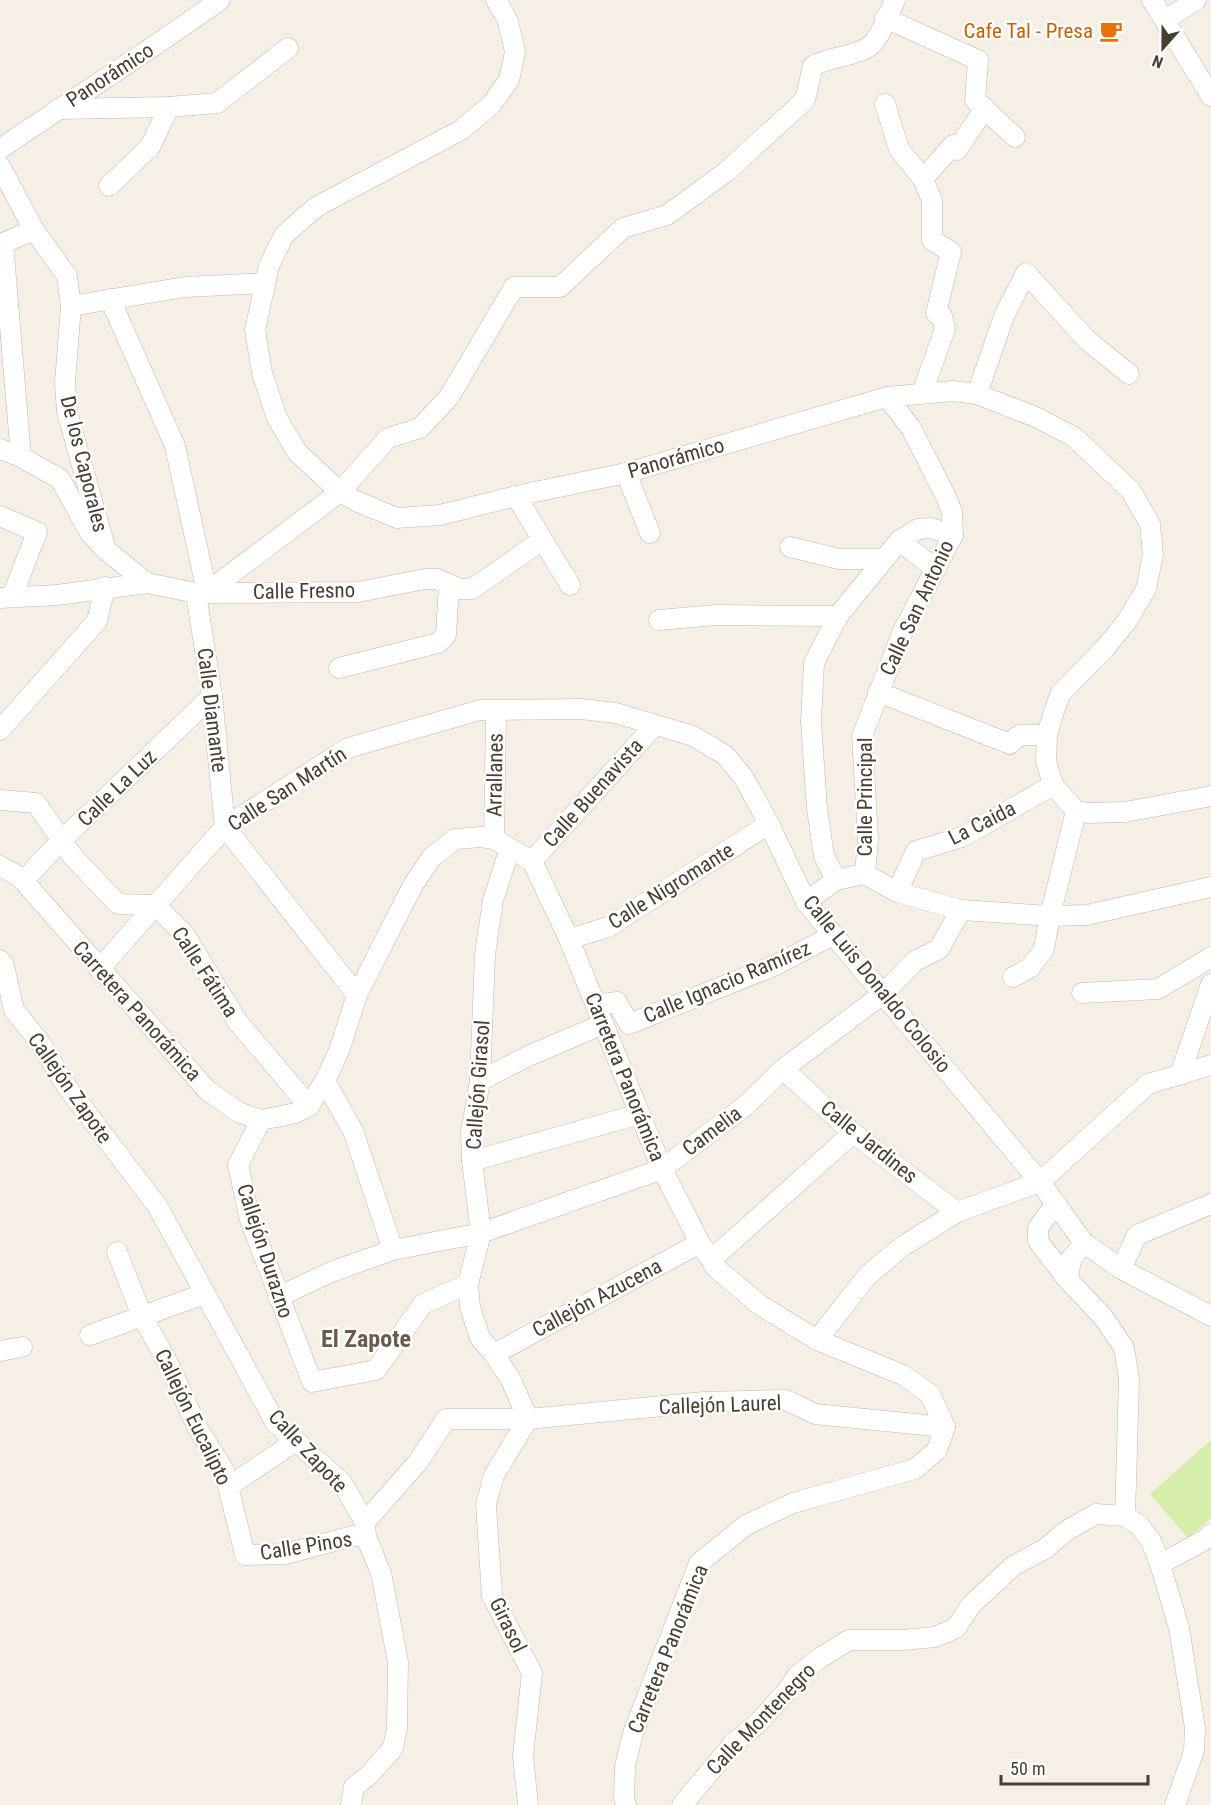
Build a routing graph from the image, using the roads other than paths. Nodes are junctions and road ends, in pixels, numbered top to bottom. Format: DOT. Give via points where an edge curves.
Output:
graph roads {
  1 [pos="220,0"];
  2 [pos="496,0"];
  3 [pos="895,0"];
  4 [pos="1152,0"];
  5 [pos="1196,0"];
  6 [pos="885,18"];
  7 [pos="1165,20"];
  8 [pos="288,48"];
  9 [pos="1211,96"];
  10 [pos="885,104"];
  11 [pos="169,107"];
  12 [pos="985,108"];
  13 [pos="58,109"];
  14 [pos="1015,137"];
  15 [pos="0,150"];
  16 [pos="0,166"];
  17 [pos="923,179"];
  18 [pos="109,186"];
  19 [pos="34,230"];
  20 [pos="265,283"];
  21 [pos="110,299"];
  22 [pos="71,306"];
  23 [pos="1129,374"];
  24 [pos="922,393"];
  25 [pos="977,394"];
  26 [pos="887,397"];
  27 [pos="0,449"];
  28 [pos="21,457"];
  29 [pos="626,472"];
  30 [pos="340,492"];
  31 [pos="516,496"];
  32 [pos="0,516"];
  33 [pos="650,533"];
  34 [pos="953,534"];
  35 [pos="541,541"];
  36 [pos="899,542"];
  37 [pos="790,547"];
  38 [pos="106,550"];
  39 [pos="884,559"];
  40 [pos="936,569"];
  41 [pos="147,583"];
  42 [pos="449,585"];
  43 [pos="570,585"];
  44 [pos="105,587"];
  45 [pos="201,593"];
  46 [pos="6,598"];
  47 [pos="838,616"];
  48 [pos="658,620"];
  49 [pos="339,668"];
  50 [pos="878,692"];
  51 [pos="212,696"];
  52 [pos="496,711"];
  53 [pos="655,725"];
  54 [pos="0,730"];
  55 [pos="1047,735"];
  56 [pos="1053,784"];
  57 [pos="1211,795"];
  58 [pos="0,800"];
  59 [pos="1076,810"];
  60 [pos="769,824"];
  61 [pos="225,827"];
  62 [pos="62,840"];
  63 [pos="502,843"];
  64 [pos="532,861"];
  65 [pos="0,866"];
  66 [pos="865,874"];
  67 [pos="836,880"];
  68 [pos="23,881"];
  69 [pos="1211,887"];
  70 [pos="897,892"];
  71 [pos="806,902"];
  72 [pos="156,905"];
  73 [pos="961,910"];
  74 [pos="1050,916"];
  75 [pos="833,935"];
  76 [pos="569,939"];
  77 [pos="1211,957"];
  78 [pos="0,960"];
  79 [pos="99,969"];
  80 [pos="1013,977"];
  81 [pos="1211,984"];
  82 [pos="1082,993"];
  83 [pos="883,994"];
  84 [pos="357,995"];
  85 [pos="596,1005"];
  86 [pos="603,1024"];
  87 [pos="1211,1065"];
  88 [pos="783,1069"];
  89 [pos="1180,1075"];
  90 [pos="325,1081"];
  91 [pos="480,1081"];
  92 [pos="309,1106"];
  93 [pos="639,1114"];
  94 [pos="261,1120"];
  95 [pos="853,1133"];
  96 [pos="472,1161"];
  97 [pos="662,1169"];
  98 [pos="1040,1182"];
  99 [pos="1056,1203"];
  100 [pos="1211,1204"];
  101 [pos="158,1207"];
  102 [pos="957,1212"];
  103 [pos="481,1233"];
  104 [pos="700,1243"];
  105 [pos="1084,1244"];
  106 [pos="393,1250"];
  107 [pos="117,1252"];
  108 [pos="711,1260"];
  109 [pos="1121,1269"];
  110 [pos="1068,1280"];
  111 [pos="468,1284"];
  112 [pos="204,1294"];
  113 [pos="278,1297"];
  114 [pos="142,1316"];
  115 [pos="1211,1316"];
  116 [pos="90,1335"];
  117 [pos="818,1340"];
  118 [pos="22,1347"];
  119 [pos="0,1351"];
  120 [pos="494,1354"];
  121 [pos="528,1419"];
  122 [pos="945,1427"];
  123 [pos="290,1437"];
  124 [pos="229,1486"];
  125 [pos="1125,1516"];
  126 [pos="365,1530"];
  127 [pos="1211,1534"];
  128 [pos="245,1555"];
  129 [pos="1160,1564"];
  130 [pos="351,1805"];
  131 [pos="528,1805"];
  132 [pos="626,1805"];
  133 [pos="682,1805"];
  134 [pos="1175,1805"];
  1 -- 13 [label="street, Panorámico" via="160,44"];
  2 -- 20 [label="street, Panorámico" via="508,21 515,52 509,81 490,105 461,130 316,207 284,235"];
  3 -- 6 [label="street"];
  4 -- 7 [label="street"];
  5 -- 7 [label="street"];
  6 -- 12 [label="street" via="978,60 975,100"];
  6 -- 30 [label="street" via="875,42 864,50 813,66 805,100 726,172 668,214 623,228 560,287 513,287 449,397 420,428 388,438"];
  7 -- 9 [label="street"];
  8 -- 11 [label="street" via="217,103"];
  10 -- 17 [label="street" via="899,149"];
  11 -- 13 [label="street"];
  11 -- 18 [label="street" via="150,147"];
  12 -- 14 [label="street"];
  12 -- 17 [label="street" via="957,150 953,145"];
  13 -- 15 [label="street, Panorámico"];
  16 -- 19 [label="street, De los Caporales"];
  17 -- 24 [label="street" via="932,200 932,240 951,252 936,313 942,316 945,329"];
  19 -- 22 [label="street, De los Caporales" via="67,276"];
  19 -- 28 [label="street" via="3,243"];
  20 -- 21 [label="street" via="185,287"];
  20 -- 30 [label="street, Panorámico" via="255,330 262,373 277,418 297,452"];
  21 -- 22 [label="street"];
  21 -- 45 [label="street, Calle Diamante" via="175,446"];
  22 -- 38 [label="street, De los Caporales" via="64,381 67,412"];
  23 -- 25 [label="street" via="1088,340 1026,273 1004,316"];
  24 -- 25 [label="street, Panorámico" via="953,390"];
  24 -- 26 [label="street, Panorámico"];
  25 -- 55 [label="street, Panorámico" via="1074,437 1131,491 1150,524 1153,555 1146,589 1105,648 1061,693"];
  26 -- 29 [label="street, Panorámico"];
  26 -- 34 [label="street, Calle San Antonio" via="911,428 946,496 952,512"];
  27 -- 28 [label="street"];
  28 -- 38 [label="street" via="60,479 90,533"];
  29 -- 31 [label="street, Panorámico"];
  29 -- 33 [label="street"];
  30 -- 31 [label="street, Panorámico" via="397,518 440,515"];
  30 -- 45 [label="street"];
  31 -- 35 [label="street"];
  32 -- 46 [label="street" via="37,532"];
  34 -- 36 [label="street" via="918,529"];
  34 -- 40 [label="street, Calle San Antonio"];
  35 -- 42 [label="street, Calle Fresno" via="472,589"];
  35 -- 43 [label="street"];
  36 -- 39 [label="street"];
  36 -- 40 [label="street"];
  37 -- 39 [label="street" via="839,559"];
  38 -- 41 [label="street, De los Caporales"];
  39 -- 47 [label="street"];
  40 -- 50 [label="street, Calle San Antonio" via="903,631"];
  41 -- 44 [label="street, Calle Fresno"];
  41 -- 45 [label="street, Calle Fresno"];
  42 -- 45 [label="street, Calle Fresno" via="425,579 358,592"];
  42 -- 49 [label="street" via="446,635 438,643"];
  44 -- 46 [label="street, Calle Fresno"];
  44 -- 54 [label="street" via="97,621"];
  45 -- 51 [label="street, Calle Diamante"];
  47 -- 48 [label="street" via="716,615"];
  47 -- 67 [label="street" via="814,663 811,721 824,856"];
  50 -- 55 [label="street" via="1010,744 1019,735"];
  50 -- 66 [label="street, Calle Principal" via="862,736 868,838"];
  51 -- 61 [label="street, Calle Diamante"];
  51 -- 62 [label="street, Calle La Luz"];
  52 -- 53 [label="street, Calle Luis Donaldo Colosio" via="581,709 616,713"];
  52 -- 61 [label="street, Calle San Martín" via="480,710 348,748"];
  52 -- 63 [label="street, Arrallanes"];
  53 -- 60 [label="street, Calle Luis Donaldo Colosio" via="693,736 725,755 744,778"];
  53 -- 64 [label="street, Calle Buenavista"];
  55 -- 56 [label="street, Panorámico" via="1046,761"];
  56 -- 59 [label="street, Panorámico"];
  56 -- 70 [label="street, La Caida" via="962,837 916,851"];
  57 -- 59 [label="street" via="1125,812"];
  58 -- 62 [label="street" via="36,803"];
  59 -- 74 [label="street"];
  60 -- 71 [label="street, Calle Luis Donaldo Colosio"];
  60 -- 76 [label="street, Calle Nigromante" via="608,927"];
  61 -- 72 [label="street, Calle San Martín"];
  61 -- 84 [label="street"];
  62 -- 68 [label="street, Calle La Luz"];
  62 -- 72 [label="street" via="118,904"];
  63 -- 64 [label="street"];
  63 -- 84 [label="street" via="481,837 455,839 432,858 412,885"];
  63 -- 91 [label="street, Callejón Girasol" via="485,954"];
  64 -- 76 [label="street, Carretera Panorámica"];
  65 -- 68 [label="street, Carretera Panorámica"];
  66 -- 67 [label="street, Calle Principal"];
  66 -- 70 [label="street"];
  67 -- 71 [label="street, Calle Principal"];
  68 -- 79 [label="street, Carretera Panorámica"];
  69 -- 74 [label="street" via="1088,915"];
  70 -- 73 [label="street"];
  71 -- 75 [label="street, Calle Luis Donaldo Colosio"];
  72 -- 79 [label="street, Calle San Martín"];
  72 -- 92 [label="street, Calle Fátima" via="186,935 237,1021"];
  73 -- 74 [label="street"];
  73 -- 83 [label="street, Camelia" via="939,949 915,961"];
  74 -- 80 [label="street" via="1044,949 1030,968"];
  75 -- 83 [label="street, Calle Luis Donaldo Colosio"];
  75 -- 85 [label="street, Calle Ignacio Ramírez" via="776,964 629,1024 617,1002"];
  76 -- 85 [label="street, Carretera Panorámica"];
  77 -- 82 [label="street" via="1158,989"];
  78 -- 101 [label="street, Callejón Zapote" via="14,1010"];
  79 -- 94 [label="street, Carretera Panorámica" via="207,1090 238,1112"];
  81 -- 89 [label="street"];
  83 -- 88 [label="street, Camelia"];
  83 -- 98 [label="street, Calle Luis Donaldo Colosio"];
  84 -- 90 [label="street"];
  85 -- 86 [label="street, Carretera Panorámica"];
  86 -- 91 [label="street"];
  86 -- 93 [label="street, Carretera Panorámica"];
  87 -- 89 [label="street"];
  88 -- 95 [label="street, Calle Jardines"];
  88 -- 97 [label="street, Camelia" via="745,1106"];
  89 -- 98 [label="street" via="1149,1084"];
  90 -- 92 [label="street"];
  90 -- 106 [label="street" via="353,1131"];
  91 -- 96 [label="street, Callejón Girasol" via="471,1132"];
  92 -- 94 [label="street" via="296,1113"];
  93 -- 96 [label="street"];
  93 -- 97 [label="street, Carretera Panorámica"];
  94 -- 113 [label="street, Callejón Durazno" via="238,1165 250,1220"];
  95 -- 102 [label="street, Calle Jardines"];
  95 -- 108 [label="street"];
  96 -- 103 [label="street, Callejón Girasol"];
  97 -- 103 [label="street, Camelia"];
  97 -- 104 [label="street, Carretera Panorámica"];
  98 -- 99 [label="street, Calle Luis Donaldo Colosio"];
  98 -- 102 [label="street"];
  99 -- 105 [label="street, Calle Luis Donaldo Colosio"];
  99 -- 110 [label="street" via="1038,1228 1038,1241"];
  100 -- 109 [label="street" via="1137,1235"];
  101 -- 112 [label="street, Calle Zapote"];
  102 -- 117 [label="street" via="903,1246 868,1275"];
  103 -- 106 [label="street, Camelia"];
  103 -- 111 [label="street, Callejón Girasol"];
  104 -- 108 [label="street, Carretera Panorámica"];
  104 -- 120 [label="street, Callejón Azucena"];
  105 -- 109 [label="street, Calle Luis Donaldo Colosio"];
  105 -- 110 [label="street" via="1071,1259"];
  106 -- 113 [label="street, Camelia" via="331,1272"];
  107 -- 114 [label="street, Callejón Eucalipto"];
  108 -- 117 [label="street, Carretera Panorámica" via="760,1305"];
  109 -- 115 [label="street, Calle Luis Donaldo Colosio"];
  110 -- 125 [label="street" via="1103,1317 1124,1348 1129,1379"];
  111 -- 113 [label="street, Callejón Durazno" via="423,1304 376,1370 312,1382"];
  111 -- 120 [label="street, Callejón Girasol" via="470,1307 480,1338"];
  112 -- 114 [label="street"];
  112 -- 123 [label="street, Calle Zapote" via="275,1422"];
  114 -- 116 [label="street"];
  114 -- 124 [label="street, Callejón Eucalipto"];
  117 -- 122 [label="street, Carretera Panorámica" via="903,1375 930,1394"];
  118 -- 119 [label="street"];
  120 -- 121 [label="street, Callejón Girasol" via="511,1380"];
  121 -- 122 [label="street, Callejón Laurel" via="704,1402 786,1400 815,1414"];
  121 -- 126 [label="street" via="446,1419"];
  121 -- 131 [label="street, Girasol" via="494,1475 486,1504 492,1596 532,1673 523,1756"];
  122 -- 132 [label="street, Carretera Panorámica" via="938,1450 915,1469 793,1503 746,1525 699,1563 633,1732 625,1766"];
  123 -- 124 [label="street" via="286,1448"];
  123 -- 126 [label="street, Calle Zapote" via="342,1483"];
  124 -- 128 [label="street, Callejón Eucalipto"];
  125 -- 129 [label="street" via="1139,1525 1151,1541"];
  125 -- 133 [label="street, Calle Montenegro" via="1096,1514 1013,1566 971,1605 956,1628 935,1637 849,1640 820,1658 798,1675 758,1723 734,1743"];
  126 -- 128 [label="street, Calle Pinos" via="285,1554"];
  126 -- 130 [label="street, Calle Zapote" via="381,1573 398,1662 397,1728 393,1748 354,1787"];
  127 -- 129 [label="street"];
  129 -- 134 [label="street" via="1179,1628 1194,1728 1194,1750"];
}
